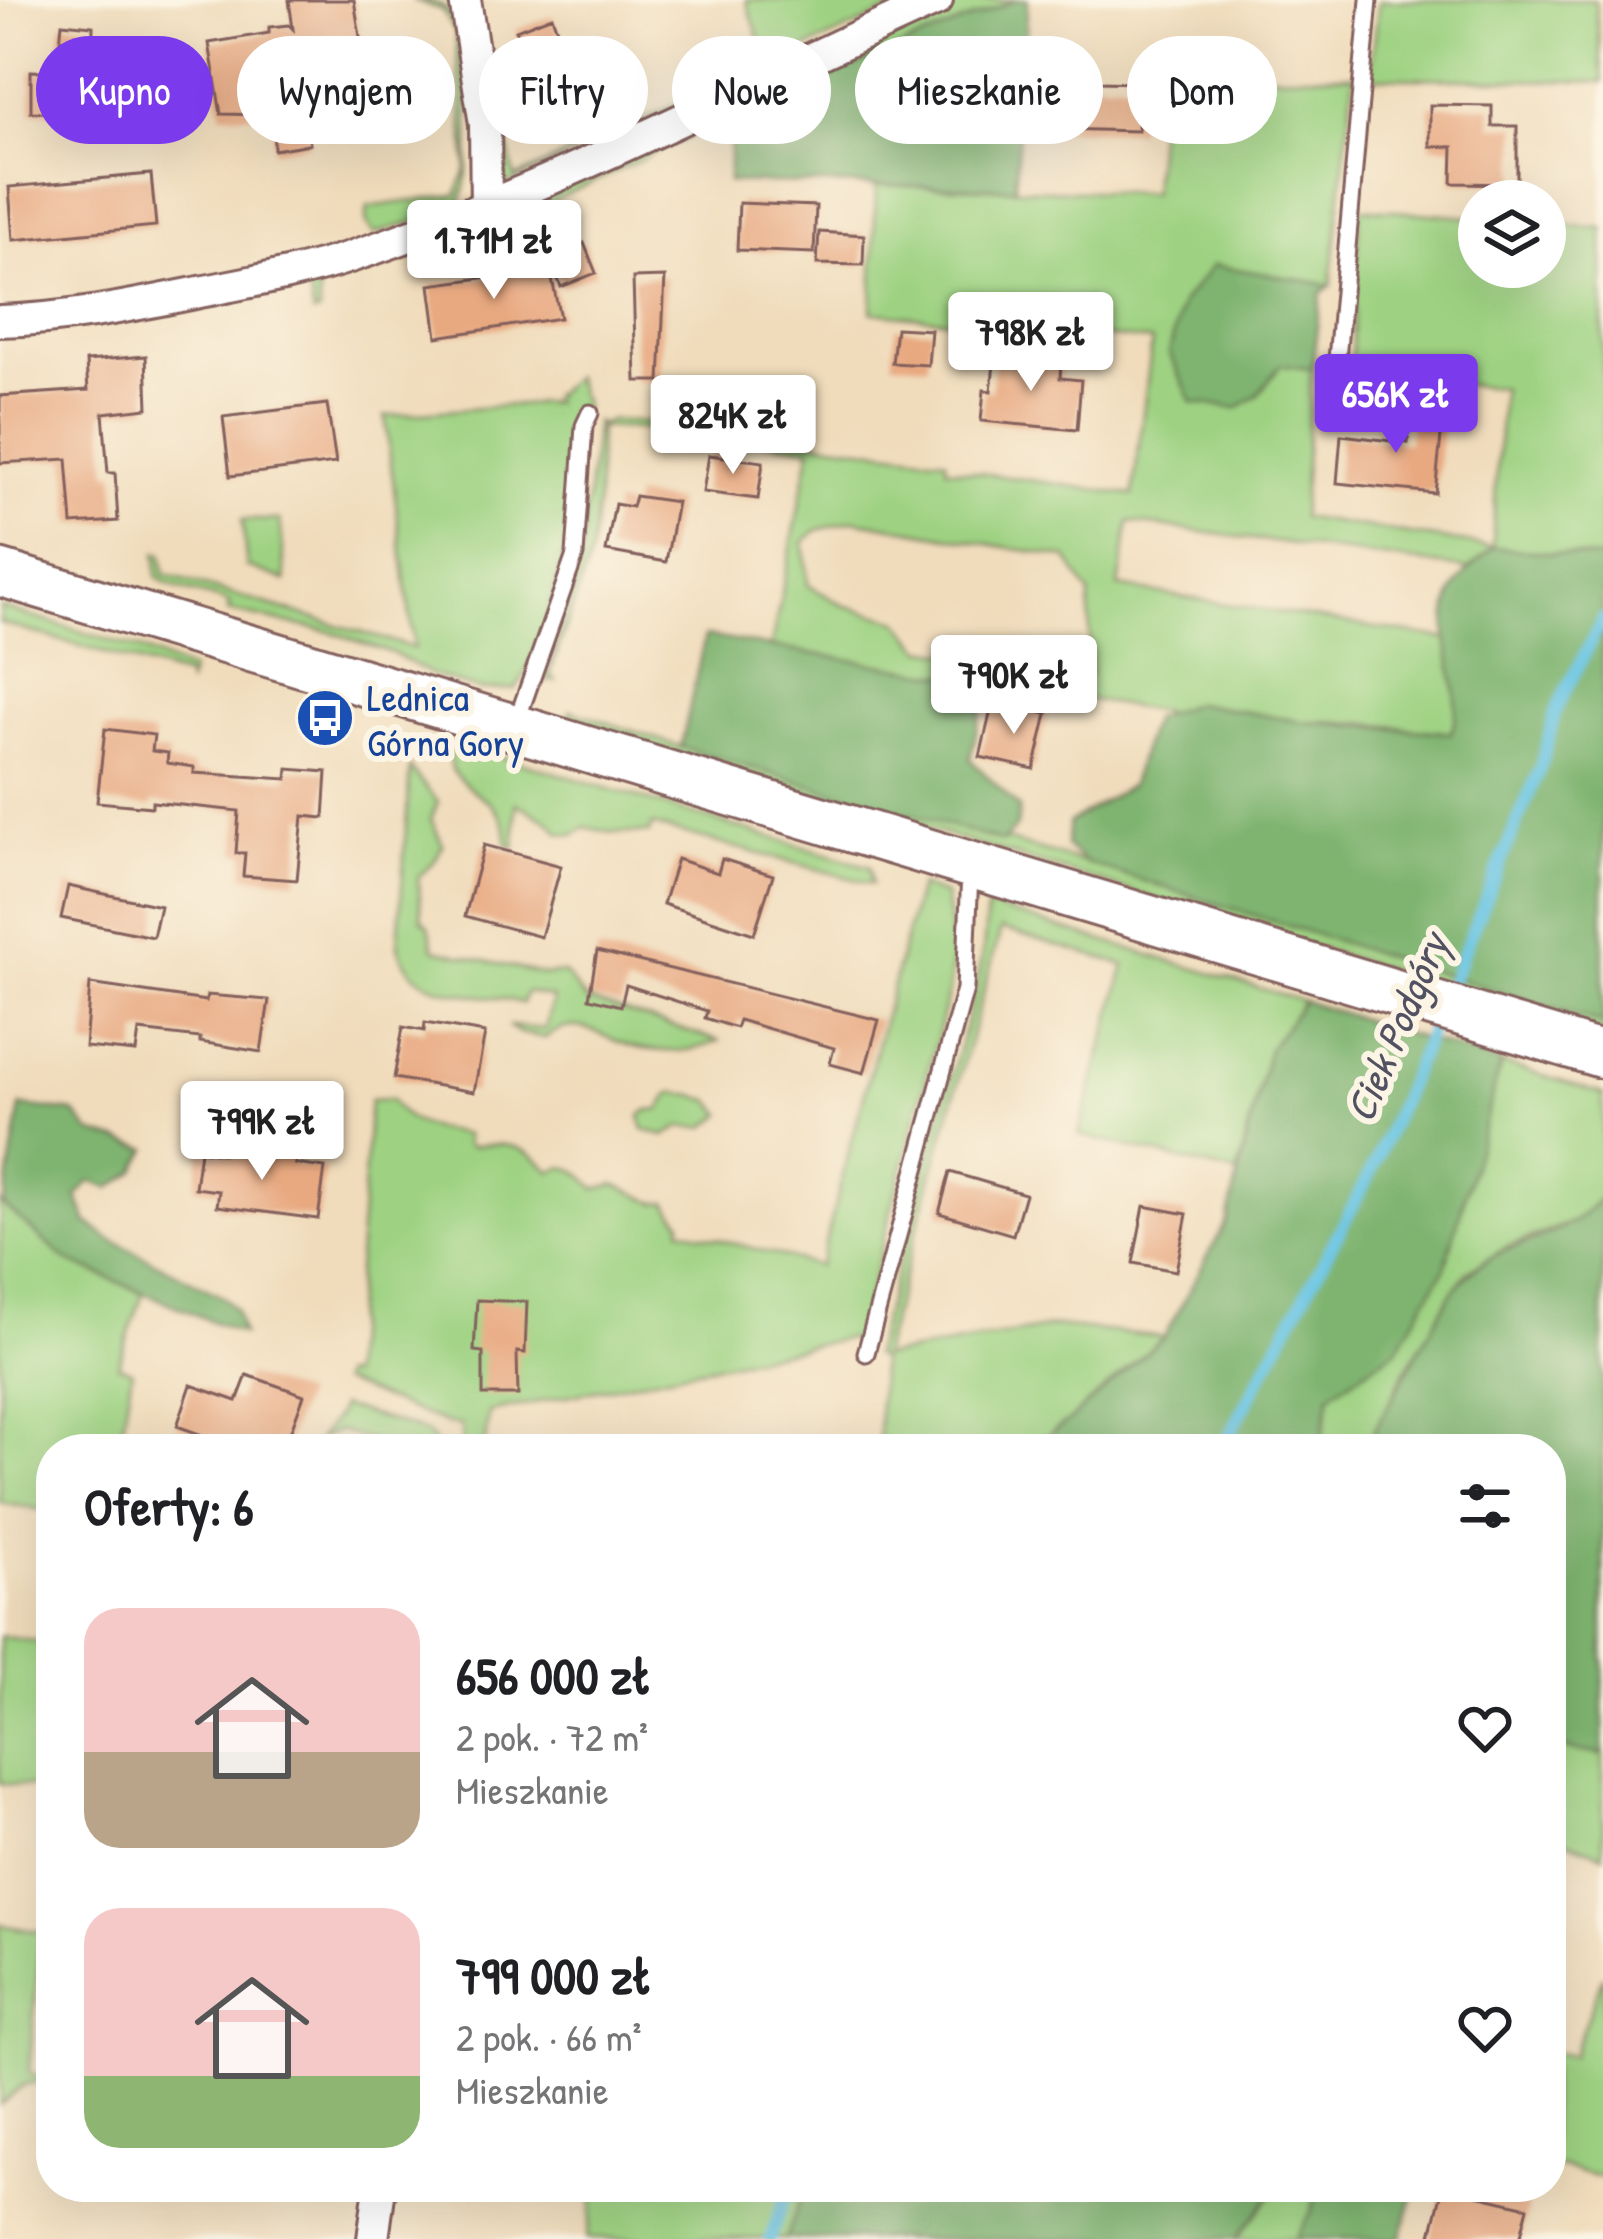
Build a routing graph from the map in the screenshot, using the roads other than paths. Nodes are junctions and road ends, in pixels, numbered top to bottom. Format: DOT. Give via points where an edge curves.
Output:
graph roads {
  1 [pos="465,0"];
  2 [pos="938,0"];
  3 [pos="1369,0"];
  4 [pos="487,208"];
  5 [pos="0,321"];
  6 [pos="1336,371"];
  7 [pos="590,413"];
  8 [pos="0,573"];
  9 [pos="514,726"];
  10 [pos="971,863"];
  11 [pos="1603,1055"];
  12 [pos="866,1353"];
  13 [pos="378,2202"];
  14 [pos="374,2239"];
  1 -- 4 [label="street" via="485,124"];
  2 -- 4 [label="street"];
  3 -- 6 [label="lane"];
  4 -- 5 [label="street" via="292,273 85,314"];
  7 -- 9 [label="lane" via="575,555"];
  8 -- 9 [label="main road"];
  9 -- 10 [label="main road"];
  10 -- 11 [label="main road"];
  10 -- 12 [label="lane" via="965,989"];
  13 -- 14 [label="street"];
}
